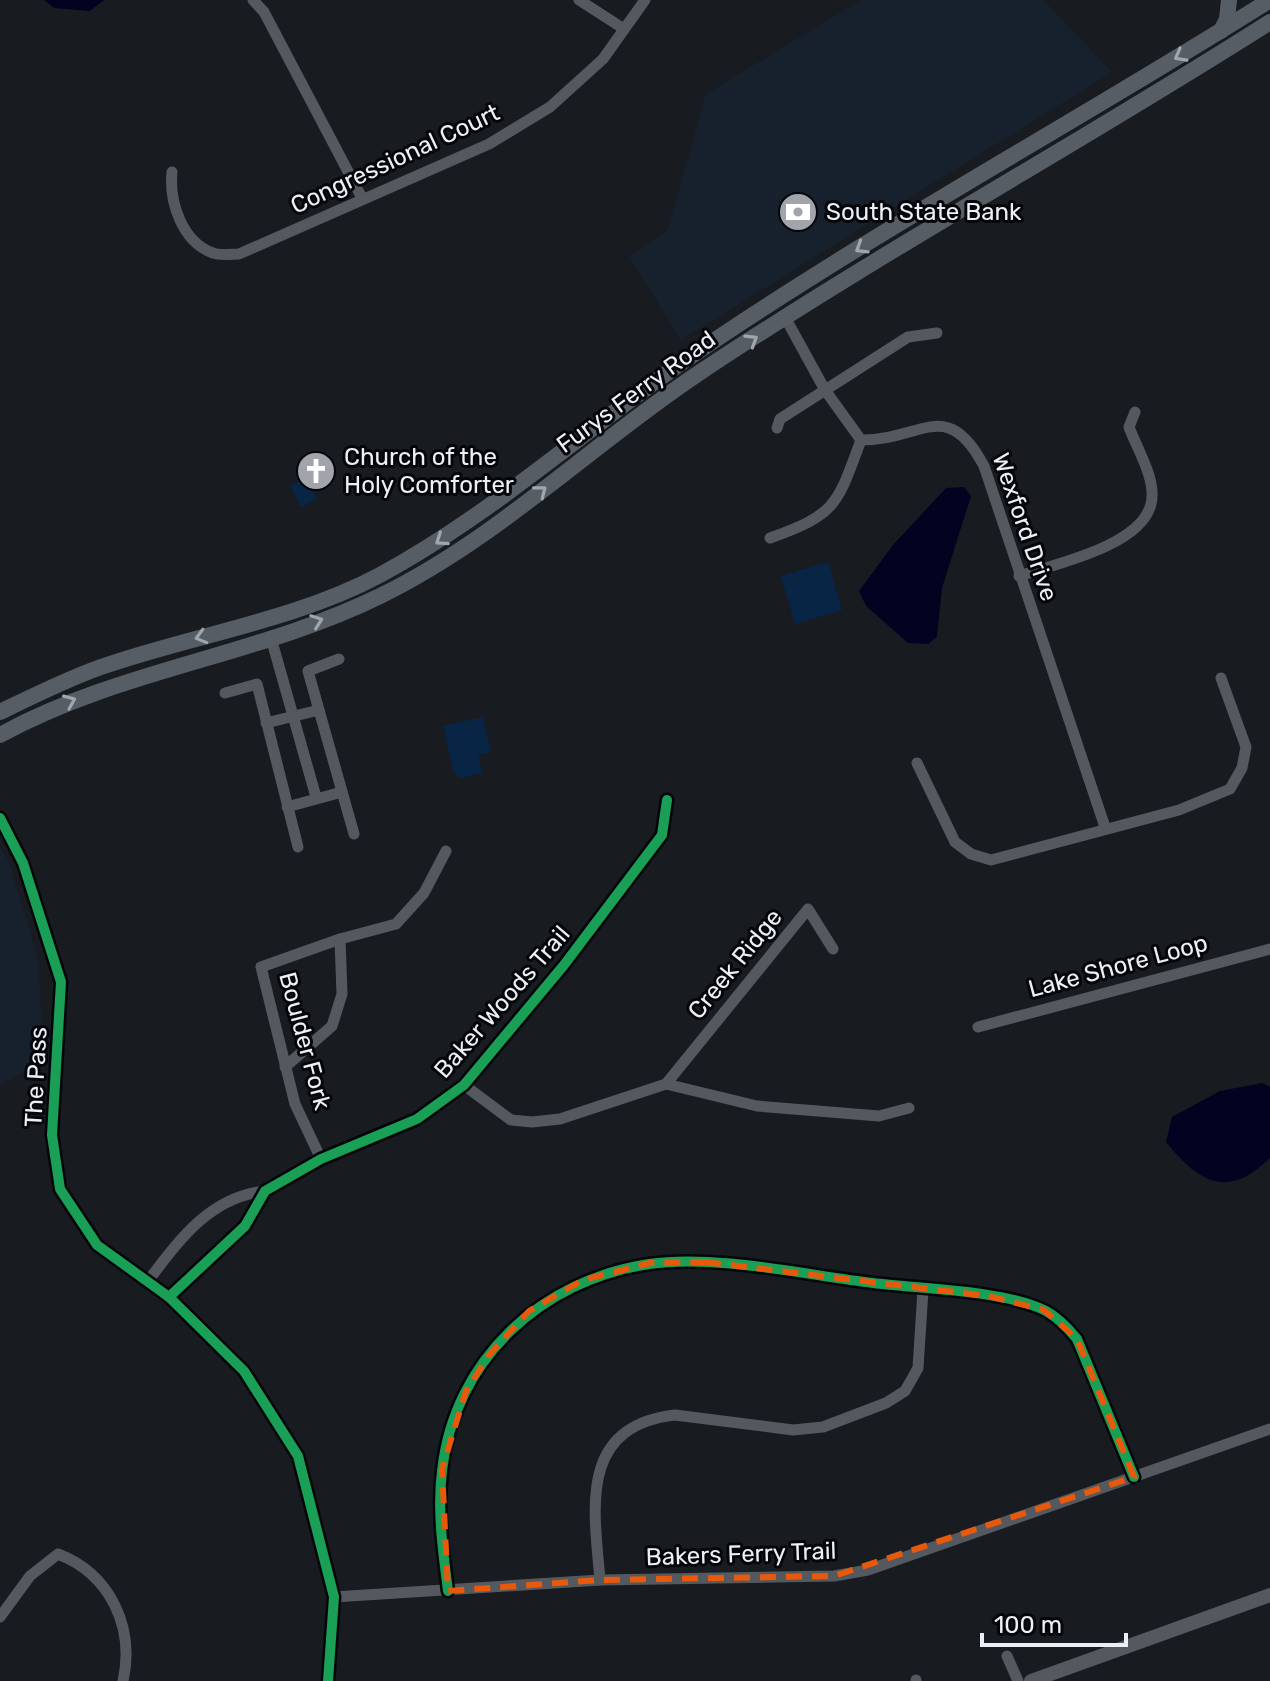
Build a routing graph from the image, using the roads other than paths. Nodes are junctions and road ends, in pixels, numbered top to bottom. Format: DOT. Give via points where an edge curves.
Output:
graph roads {
  1 [pos="253,0"];
  2 [pos="579,0"];
  3 [pos="645,0"];
  4 [pos="1229,0"];
  5 [pos="1270,0"];
  6 [pos="1270,22"];
  7 [pos="624,29"];
  8 [pos="1221,31"];
  9 [pos="172,172"];
  10 [pos="362,198"];
  11 [pos="786,319"];
  12 [pos="937,333"];
  13 [pos="825,390"];
  14 [pos="1135,412"];
  15 [pos="777,428"];
  16 [pos="861,440"];
  17 [pos="770,538"];
  18 [pos="1019,576"];
  19 [pos="271,638"];
  20 [pos="339,659"];
  21 [pos="1221,678"];
  22 [pos="225,693"];
  23 [pos="319,710"];
  24 [pos="0,712"];
  25 [pos="292,716"];
  26 [pos="266,723"];
  27 [pos="0,735"];
  28 [pos="917,763"];
  29 [pos="342,792"];
  30 [pos="316,797"];
  31 [pos="667,800"];
  32 [pos="287,807"];
  33 [pos="0,818"];
  34 [pos="1105,827"];
  35 [pos="354,834"];
  36 [pos="298,847"];
  37 [pos="446,851"];
  38 [pos="340,939"];
  39 [pos="833,949"];
  40 [pos="1270,949"];
  41 [pos="978,1027"];
  42 [pos="285,1067"];
  43 [pos="666,1084"];
  44 [pos="464,1085"];
  45 [pos="909,1108"];
  46 [pos="321,1159"];
  47 [pos="265,1191"];
  48 [pos="148,1281"];
  49 [pos="923,1290"];
  50 [pos="169,1297"];
  51 [pos="1270,1429"];
  52 [pos="1134,1477"];
  53 [pos="600,1580"];
  54 [pos="448,1591"];
  55 [pos="1270,1595"];
  56 [pos="334,1597"];
  57 [pos="0,1617"];
  58 [pos="1007,1656"];
  59 [pos="123,1681"];
  60 [pos="328,1681"];
  61 [pos="1018,1681"];
  62 [pos="1031,1681"];
  1 -- 10 [label="street"];
  2 -- 7 [label="street"];
  3 -- 7 [label="street, Congressional Court"];
  4 -- 8 [label="main road"];
  5 -- 8 [label="main road, Furys Ferry Road"];
  6 -- 11 [label="main road, Furys Ferry Road"];
  7 -- 10 [label="street, Congressional Court" via="603,59 550,107 489,144"];
  8 -- 24 [label="main road, Furys Ferry Road, one-way" via="958,188 688,359 509,494 421,552 347,589 270,618 100,667"];
  9 -- 10 [label="street, Congressional Court" via="170,189 186,235 214,253 239,254"];
  11 -- 13 [label="street"];
  19 -- 11 [label="main road, Furys Ferry Road, one-way" via="380,596 439,564 697,374"];
  12 -- 13 [label="street" via="908,337"];
  13 -- 15 [label="street" via="780,419"];
  13 -- 16 [label="street"];
  14 -- 18 [label="street" via="1129,427 1151,493 1140,525 1118,542"];
  16 -- 17 [label="street" via="832,506 815,522"];
  16 -- 18 [label="street, Wexford Drive" via="885,440 941,425 963,433 984,466"];
  18 -- 34 [label="street, Wexford Drive"];
  19 -- 25 [label="street"];
  27 -- 19 [label="main road, Furys Ferry Road, one-way" via="102,688"];
  20 -- 23 [label="street" via="308,671"];
  21 -- 34 [label="street" via="1246,747 1230,789 1179,810"];
  22 -- 26 [label="street" via="257,684"];
  23 -- 25 [label="street"];
  23 -- 29 [label="street"];
  25 -- 26 [label="street"];
  25 -- 30 [label="street"];
  26 -- 32 [label="street"];
  28 -- 34 [label="street" via="955,842 971,854 991,860"];
  29 -- 30 [label="street"];
  29 -- 35 [label="street"];
  30 -- 32 [label="street"];
  31 -- 44 [label="street, Baker Woods Trail" via="662,835"];
  32 -- 36 [label="street"];
  33 -- 48 [label="street, The Pass" via="23,863 61,982 52,1135 60,1189 97,1245"];
  37 -- 38 [label="street, Boulder Fork" via="424,893 396,924"];
  38 -- 42 [label="street" via="342,994 332,1026"];
  38 -- 42 [label="street, Boulder Fork" via="261,967"];
  39 -- 43 [label="street, Creek Ridge" via="808,909"];
  40 -- 41 [label="street, Lake Shore Loop"];
  42 -- 46 [label="street, Boulder Fork" via="295,1104"];
  43 -- 44 [label="street" via="560,1119 532,1122 511,1120"];
  43 -- 45 [label="street" via="757,1106 879,1116"];
  44 -- 46 [label="street, Baker Woods Trail" via="417,1119"];
  46 -- 47 [label="street, Baker Woods Trail"];
  47 -- 48 [label="street, Baker Woods Trail" via="235,1197 210,1211"];
  47 -- 50 [label="street" via="245,1226"];
  48 -- 50 [label="street, The Pass"];
  49 -- 52 [label="street" via="988,1296 1044,1310 1061,1321 1077,1339"];
  49 -- 53 [label="street" via="918,1368 905,1391 886,1403 823,1427 793,1430 656,1417 637,1424 611,1446 597,1471 594,1503"];
  49 -- 54 [label="street" via="705,1262 650,1263 583,1280 529,1311 489,1355 466,1391 448,1437 439,1514"];
  50 -- 56 [label="street, The Pass" via="244,1371 298,1456"];
  51 -- 52 [label="street, Bakers Ferry Trail"];
  52 -- 53 [label="street, Bakers Ferry Trail" via="857,1572 802,1578"];
  53 -- 54 [label="street, Bakers Ferry Trail"];
  54 -- 56 [label="street, Bakers Ferry Trail"];
  55 -- 62 [label="street"];
  56 -- 60 [label="street, The Pass"];
  57 -- 59 [label="street" via="30,1576 58,1554 93,1572 113,1598 125,1634"];
  58 -- 61 [label="street"];
}
